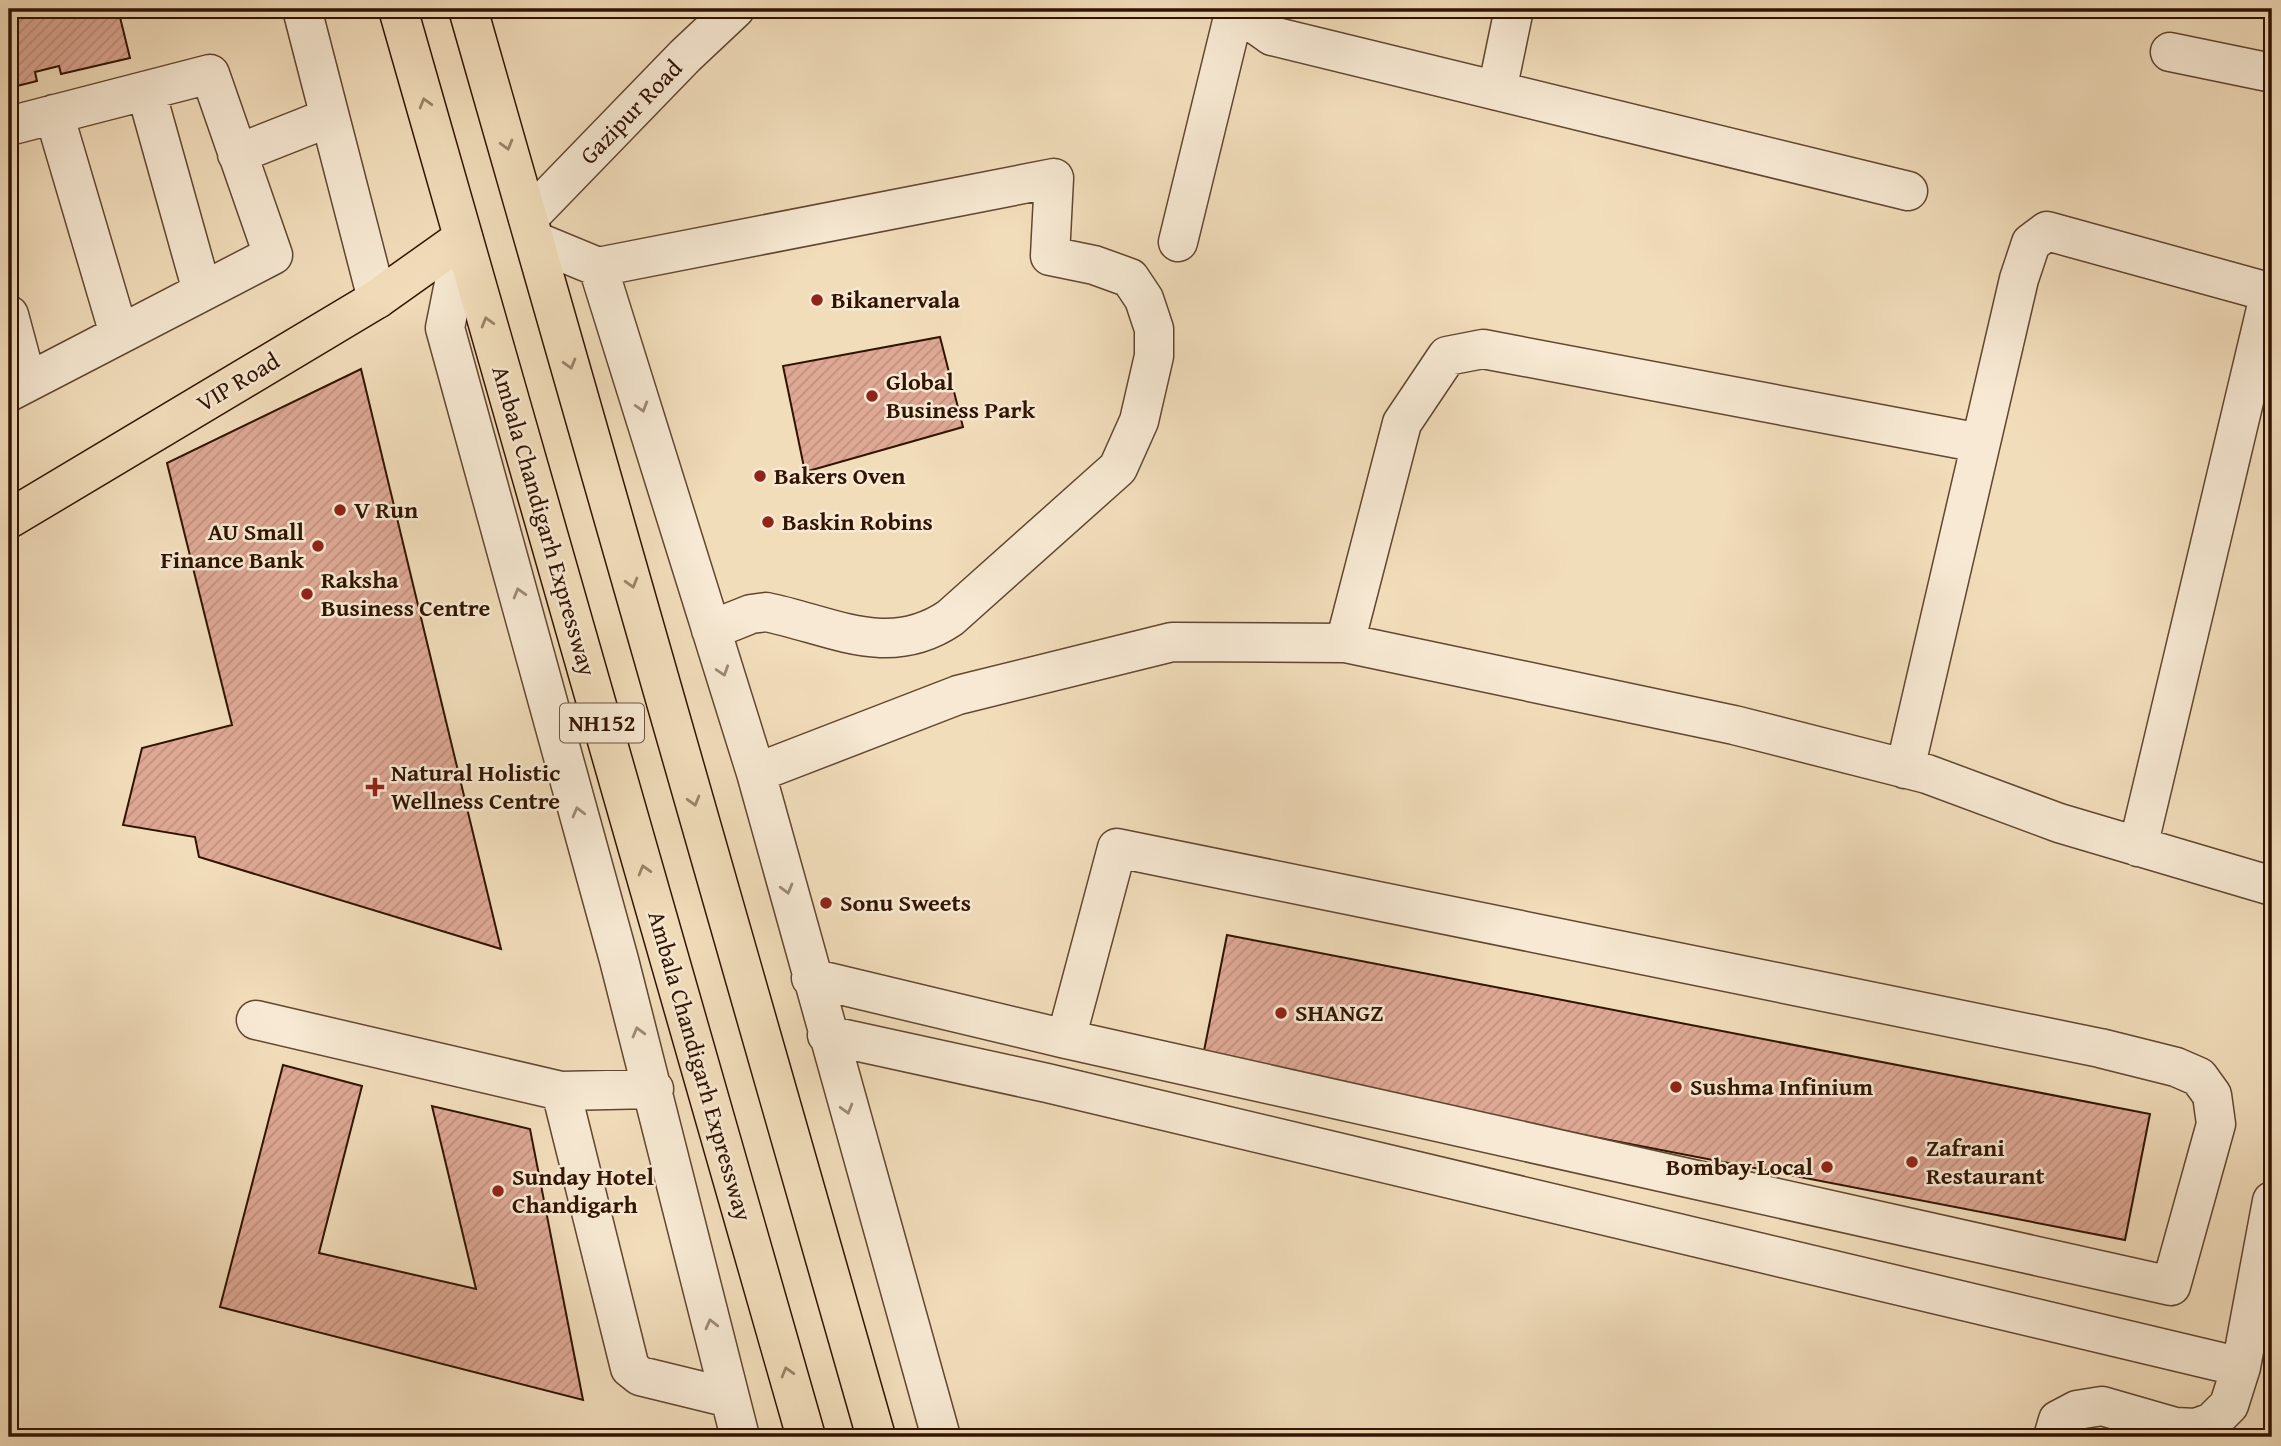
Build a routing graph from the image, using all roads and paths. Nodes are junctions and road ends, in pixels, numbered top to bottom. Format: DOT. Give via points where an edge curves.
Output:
graph roads {
  1 [pos="302,9"];
  2 [pos="398,9"];
  3 [pos="468,9"];
  4 [pos="735,9"];
  5 [pos="1234,9"];
  6 [pos="1514,9"];
  7 [pos="2170,52"];
  8 [pos="2272,73"];
  9 [pos="146,91"];
  10 [pos="1497,91"];
  11 [pos="54,114"];
  12 [pos="328,118"];
  13 [pos="9,126"];
  14 [pos="237,154"];
  15 [pos="1908,191"];
  16 [pos="531,230"];
  17 [pos="463,238"];
  18 [pos="1178,242"];
  19 [pos="598,267"];
  20 [pos="202,291"];
  21 [pos="2271,293"];
  22 [pos="377,299"];
  23 [pos="9,315"];
  24 [pos="118,334"];
  25 [pos="18,387"];
  26 [pos="1980,443"];
  27 [pos="9,519"];
  28 [pos="711,631"];
  29 [pos="1345,643"];
  30 [pos="1905,769"];
  31 [pos="756,773"];
  32 [pos="2137,847"];
  33 [pos="2272,886"];
  34 [pos="811,978"];
  35 [pos="256,1020"];
  36 [pos="827,1035"];
  37 [pos="1066,1039"];
  38 [pos="1243,1079"];
  39 [pos="654,1089"];
  40 [pos="561,1091"];
  41 [pos="1234,1128"];
  42 [pos="2272,1201"];
  43 [pos="2241,1367"];
  44 [pos="730,1398"];
  45 [pos="740,1437"];
  46 [pos="806,1437"];
  47 [pos="876,1437"];
  48 [pos="941,1437"];
  49 [pos="2053,1437"];
  1 -- 12 [label="street"];
  17 -- 2 [label="main road, Ambala Chandigarh Expressway / NH152, one-way"];
  3 -- 16 [label="main road, NH152, one-way"];
  4 -- 16 [label="street, Gazipur Road"];
  5 -- 10 [label="street" via="1272,36"];
  5 -- 18 [label="street"];
  6 -- 10 [label="street"];
  7 -- 8 [label="street"];
  9 -- 11 [label="street"];
  9 -- 14 [label="street" via="210,74"];
  9 -- 20 [label="street"];
  10 -- 15 [label="street"];
  11 -- 13 [label="street"];
  11 -- 24 [label="street"];
  12 -- 14 [label="street"];
  12 -- 22 [label="street"];
  14 -- 20 [label="street" via="272,255"];
  16 -- 19 [label="street"];
  16 -- 47 [label="main road, NH152, one-way"];
  17 -- 22 [label="main road, VIP Road"];
  39 -- 17 [label="street, one-way" via="445,328"];
  46 -- 17 [label="main road, Ambala Chandigarh Expressway / NH152, one-way"];
  19 -- 28 [label="street, one-way"];
  19 -- 28 [label="street" via="1054,178 1049,256 1130,278 1144,299 1154,329 1154,356 1139,421 1118,468 950,618 929,632 900,639 861,637 766,612"];
  20 -- 24 [label="street"];
  21 -- 26 [label="street" via="2047,231 2031,243 2027,255"];
  21 -- 32 [label="street"];
  22 -- 27 [label="main road, VIP Road"];
  23 -- 25 [label="street"];
  24 -- 25 [label="street"];
  26 -- 29 [label="street" via="1483,349 1447,356 1402,422"];
  26 -- 30 [label="street"];
  28 -- 31 [label="street, one-way"];
  29 -- 30 [label="street" via="1734,725"];
  29 -- 31 [label="street" via="1172,642 958,695"];
  30 -- 32 [label="street"];
  31 -- 34 [label="street, one-way"];
  32 -- 33 [label="street"];
  34 -- 36 [label="street"];
  34 -- 37 [label="street"];
  35 -- 40 [label="street"];
  36 -- 41 [label="street"];
  36 -- 48 [label="street, one-way"];
  37 -- 38 [label="street"];
  37 -- 38 [label="street" via="1117,848 2176,1067 2200,1077 2212,1095 2216,1124 2171,1286"];
  38 -- 41 [label="street"];
  39 -- 40 [label="street"];
  44 -- 39 [label="street, one-way"];
  40 -- 44 [label="street" via="630,1368 640,1376"];
  41 -- 43 [label="street"];
  42 -- 43 [label="street"];
  43 -- 49 [label="street" via="2229,1405 2196,1429 2102,1406 2077,1410 2058,1420"];
  44 -- 45 [label="street"];
}
